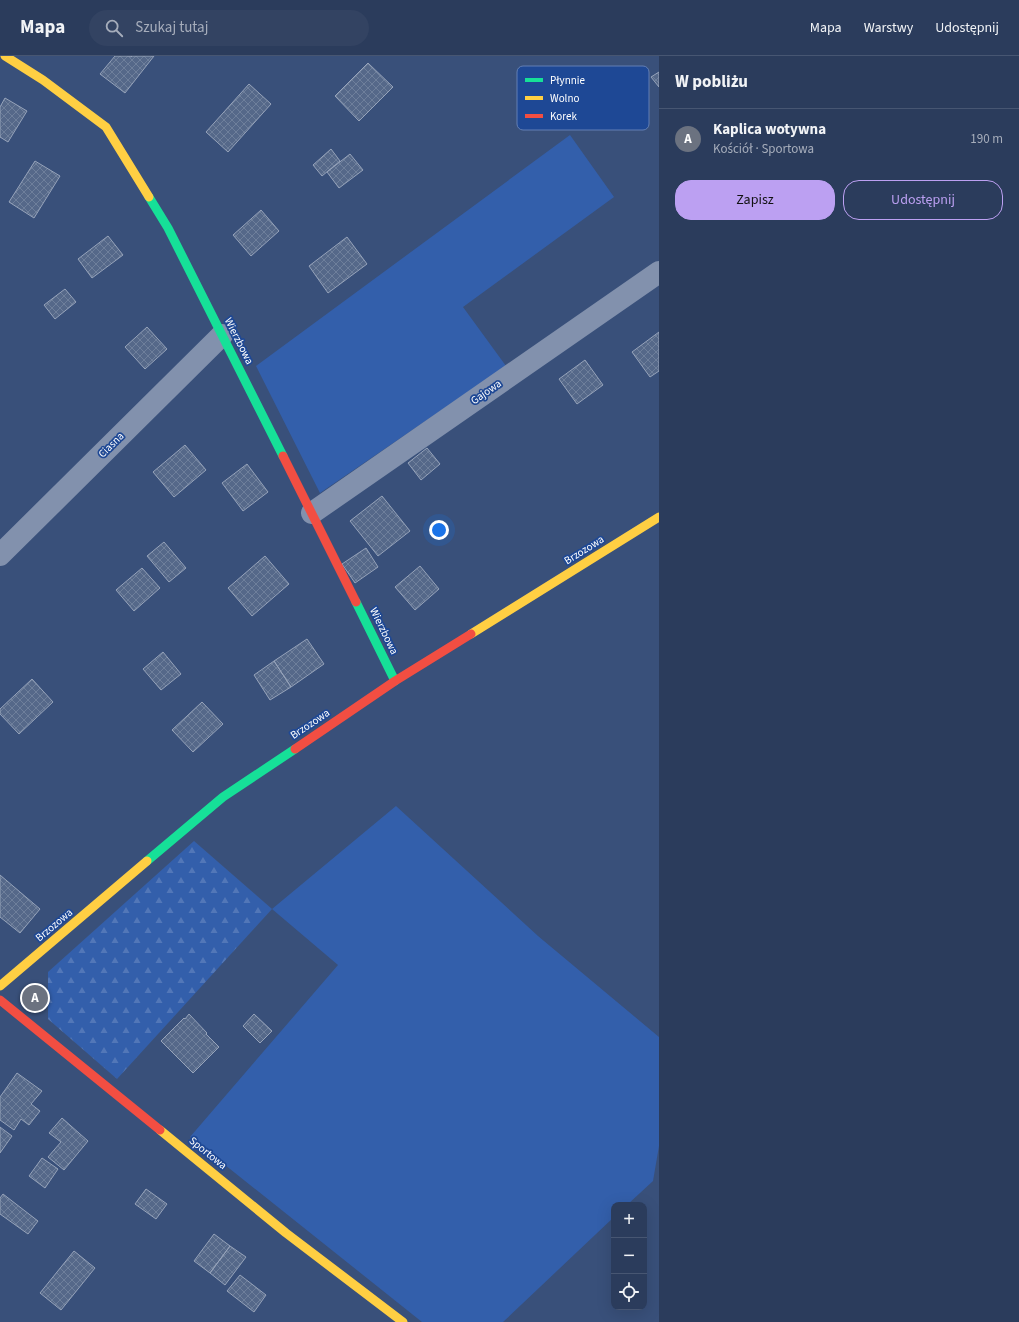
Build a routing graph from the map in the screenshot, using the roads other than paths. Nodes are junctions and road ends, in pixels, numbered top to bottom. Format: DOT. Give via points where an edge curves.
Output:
graph roads {
  1 [pos="5,56"];
  2 [pos="659,272"];
  3 [pos="222,335"];
  4 [pos="312,513"];
  5 [pos="659,517"];
  6 [pos="0,555"];
  7 [pos="396,681"];
  8 [pos="0,986"];
  9 [pos="0,1000"];
  10 [pos="403,1322"];
  1 -- 3 [label="street, Wierzbowa" via="43,80 106,127 168,228"];
  2 -- 4 [label="street, Gajowa"];
  3 -- 4 [label="street, Wierzbowa"];
  3 -- 6 [label="street, Ciasna"];
  4 -- 7 [label="street, Wierzbowa"];
  5 -- 7 [label="street, Brzozowa"];
  7 -- 8 [label="street, Brzozowa" via="223,797"];
  9 -- 10 [label="street, Sportowa" via="286,1233"];
}
